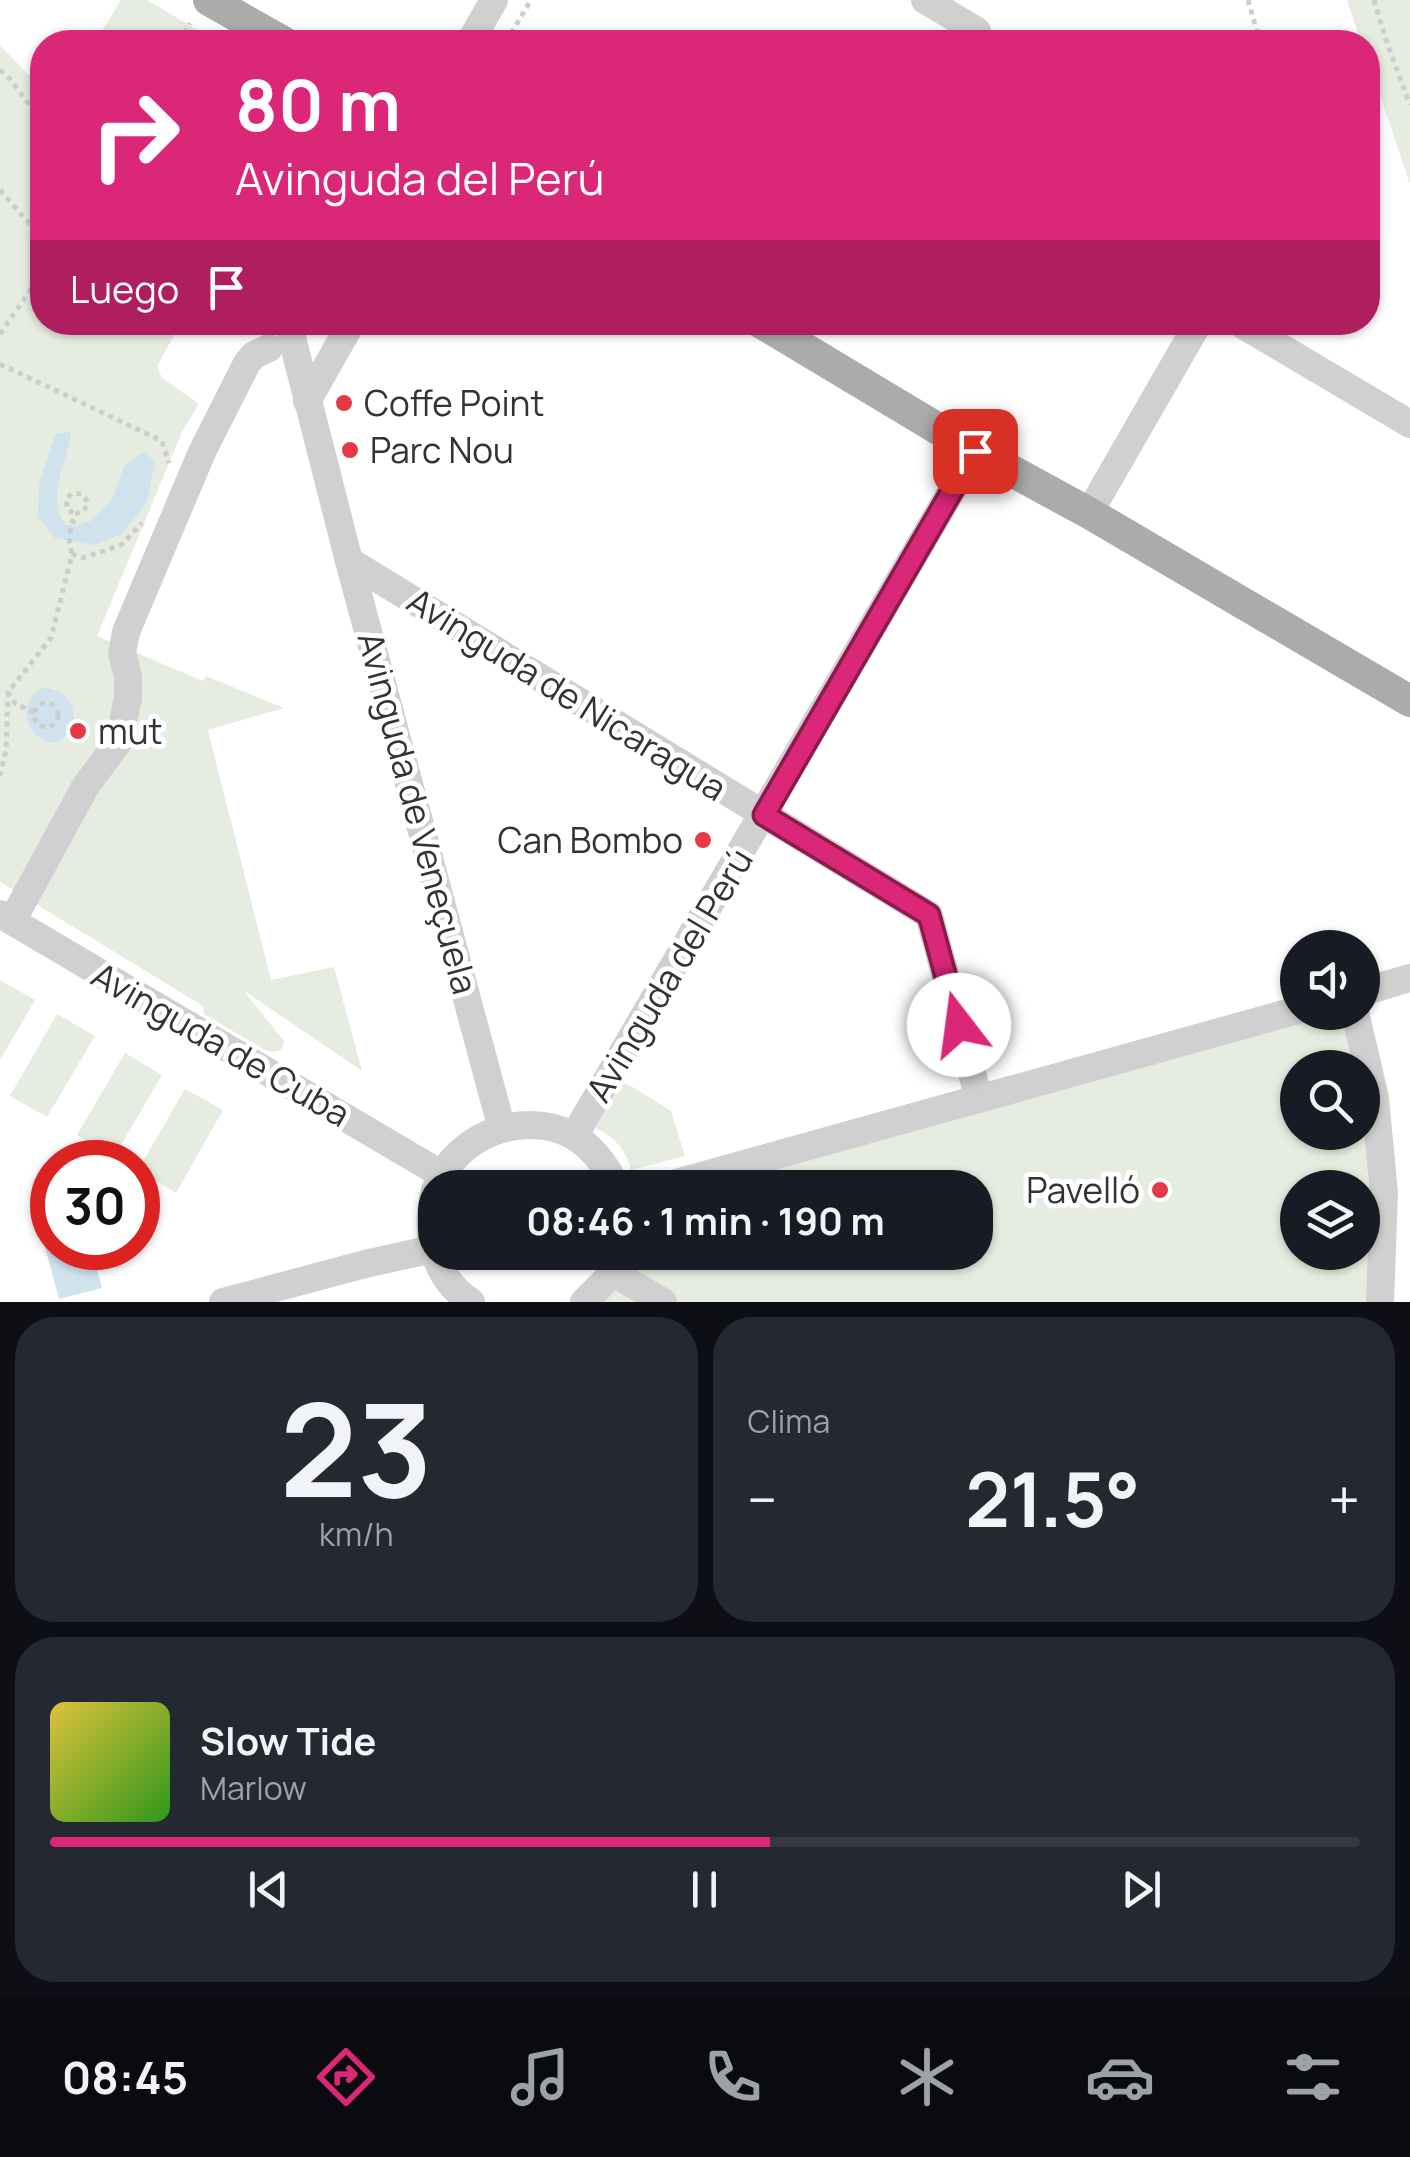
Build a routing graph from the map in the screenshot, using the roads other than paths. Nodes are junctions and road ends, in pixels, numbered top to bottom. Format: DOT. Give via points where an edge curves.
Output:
graph roads {
  1 [pos="209,0"];
  2 [pos="494,0"];
  3 [pos="925,0"];
  4 [pos="262,30"];
  5 [pos="477,30"];
  6 [pos="964,30"];
  7 [pos="291,335"];
  8 [pos="344,335"];
  9 [pos="800,335"];
  10 [pos="1192,335"];
  11 [pos="1260,335"];
  12 [pos="269,348"];
  13 [pos="307,400"];
  14 [pos="1410,424"];
  15 [pos="975,451"];
  16 [pos="1089,513"];
  17 [pos="350,561"];
  18 [pos="1410,701"];
  19 [pos="764,815"];
  20 [pos="6,917"];
  21 [pos="1410,978"];
  22 [pos="1380,987"];
  23 [pos="1280,1015"];
  24 [pos="1359,1030"];
  25 [pos="979,1099"];
  26 [pos="502,1129"];
  27 [pos="574,1136"];
  28 [pos="446,1170"];
  29 [pos="608,1170"];
  30 [pos="723,1170"];
  31 [pos="418,1172"];
  32 [pos="418,1252"];
  33 [pos="441,1270"];
  34 [pos="609,1270"];
  35 [pos="624,1270"];
  36 [pos="223,1302"];
  37 [pos="471,1302"];
  38 [pos="584,1302"];
  39 [pos="663,1302"];
  40 [pos="1380,1302"];
  1 -- 4 [label="main road"];
  2 -- 5 [label="street"];
  3 -- 6 [label="street"];
  7 -- 13 [label="street, Avinguda de Veneçuela"];
  8 -- 13 [label="street"];
  9 -- 15 [label="main road"];
  10 -- 16 [label="street"];
  11 -- 14 [label="street"];
  12 -- 20 [label="street" via="246,363 126,632 128,698 120,741"];
  13 -- 17 [label="street, Avinguda de Veneçuela"];
  15 -- 16 [label="main road"];
  15 -- 19 [label="street, Avinguda del Perú"];
  16 -- 18 [label="main road"];
  17 -- 19 [label="street, Avinguda de Nicaragua"];
  17 -- 26 [label="street, Avinguda de Veneçuela"];
  19 -- 25 [label="street, Avinguda de Nicaragua" via="929,915"];
  19 -- 27 [label="street, Avinguda del Perú"];
  20 -- 31 [label="street, Avinguda de Cuba"];
  21 -- 22 [label="street"];
  23 -- 25 [label="street"];
  24 -- 40 [label="street" via="1375,1098 1384,1193"];
  25 -- 30 [label="street"];
  26 -- 27 [label="street" via="543,1126"];
  26 -- 28 [label="street" via="466,1145"];
  27 -- 29 [label="street"];
  32 -- 36 [label="street"];
  33 -- 37 [label="street"];
  34 -- 38 [label="street"];
  35 -- 39 [label="street"];
}
